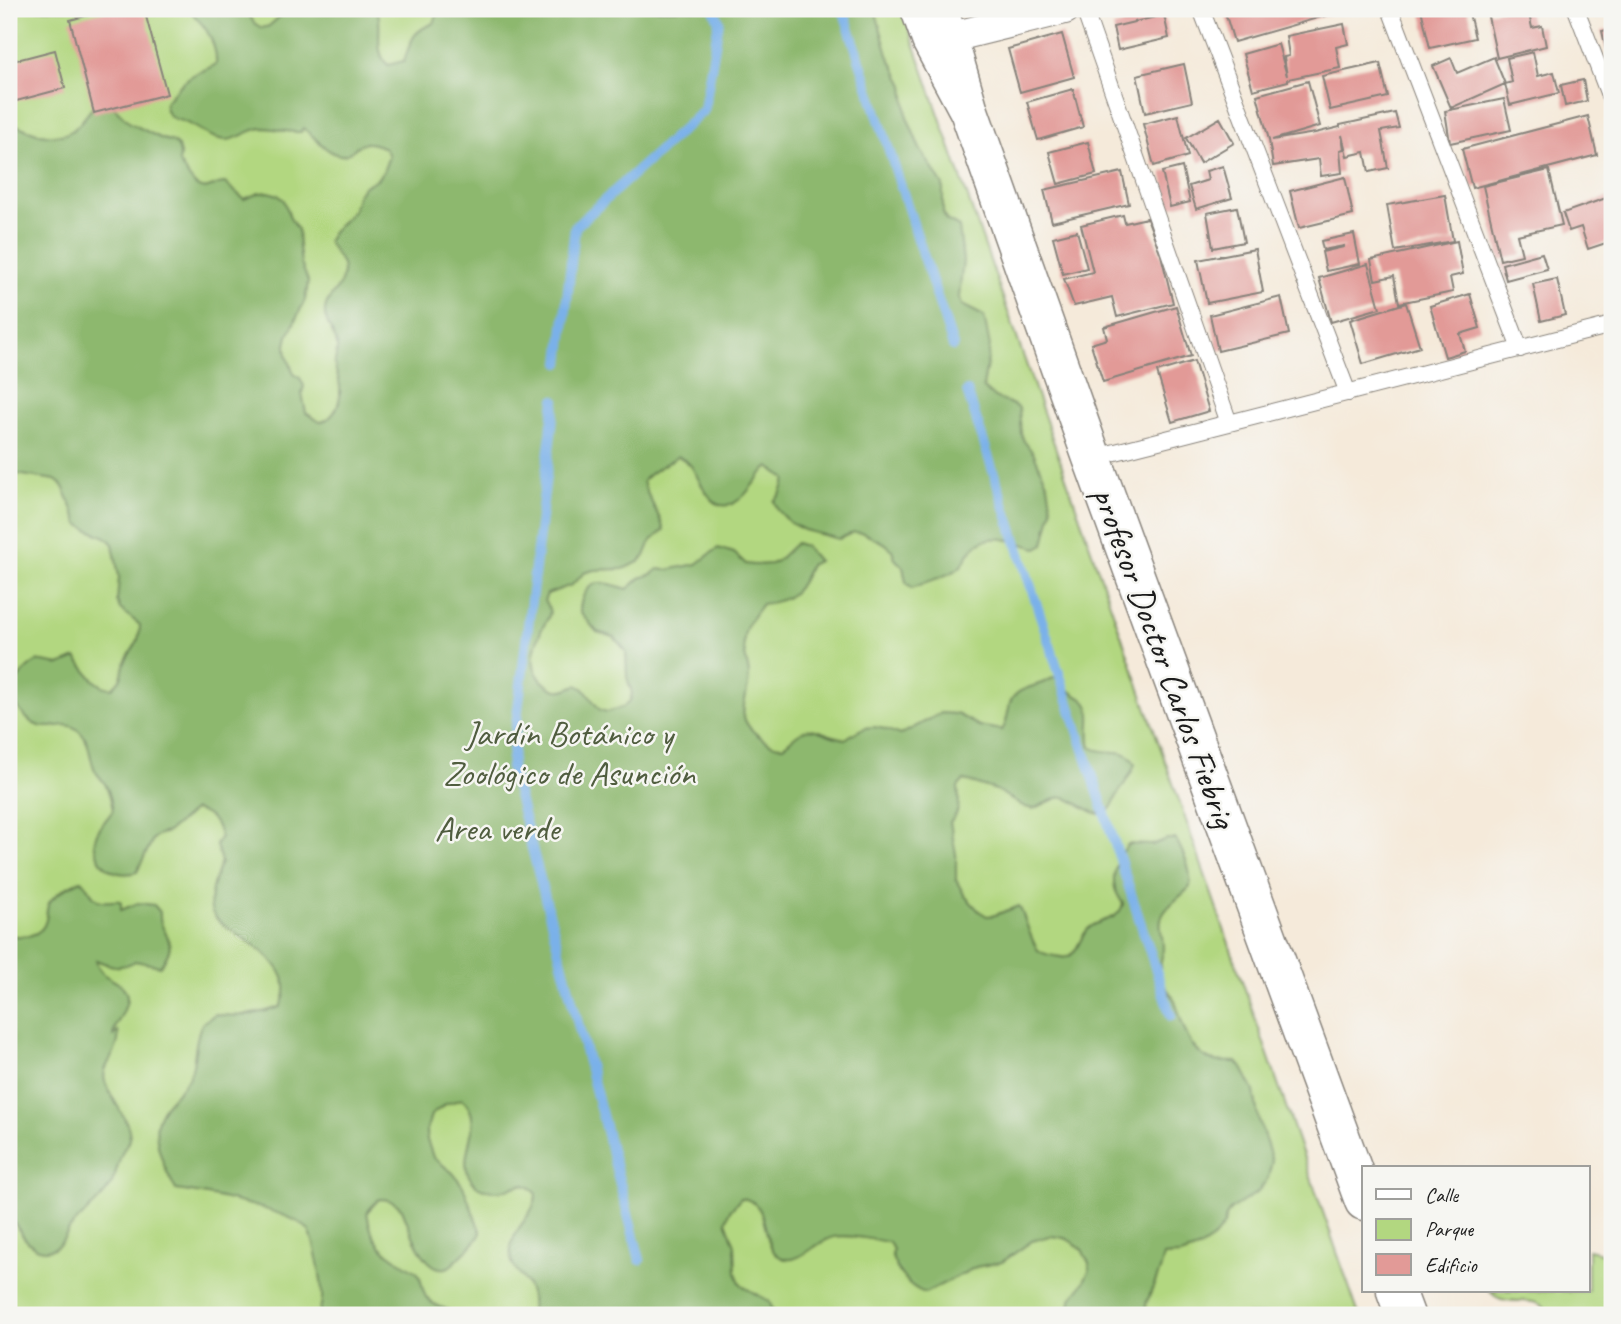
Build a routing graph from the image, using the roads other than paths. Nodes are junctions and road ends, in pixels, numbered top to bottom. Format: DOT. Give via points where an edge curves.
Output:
graph roads {
  1 [pos="920,9"];
  2 [pos="1065,9"];
  3 [pos="1084,9"];
  4 [pos="1201,9"];
  5 [pos="1391,9"];
  6 [pos="1577,9"];
  7 [pos="943,23"];
  8 [pos="1612,103"];
  9 [pos="969,111"];
  10 [pos="1612,326"];
  11 [pos="1520,349"];
  12 [pos="1348,393"];
  13 [pos="1229,423"];
  14 [pos="1092,458"];
  15 [pos="1362,1196"];
  16 [pos="1396,1292"];
  17 [pos="1405,1315"];
  1 -- 9 [label="street, profesor Doctor Carlos Fiebrig" via="931,40"];
  2 -- 7 [label="street"];
  3 -- 13 [label="lane"];
  4 -- 12 [label="lane"];
  5 -- 11 [label="lane"];
  6 -- 8 [label="lane"];
  7 -- 9 [label="street, profesor Doctor Carlos Fiebrig"];
  9 -- 14 [label="street, profesor Doctor Carlos Fiebrig"];
  10 -- 11 [label="lane"];
  11 -- 12 [label="lane"];
  12 -- 13 [label="lane"];
  13 -- 14 [label="lane"];
  14 -- 15 [label="street, profesor Doctor Carlos Fiebrig"];
  16 -- 17 [label="street"];
}
